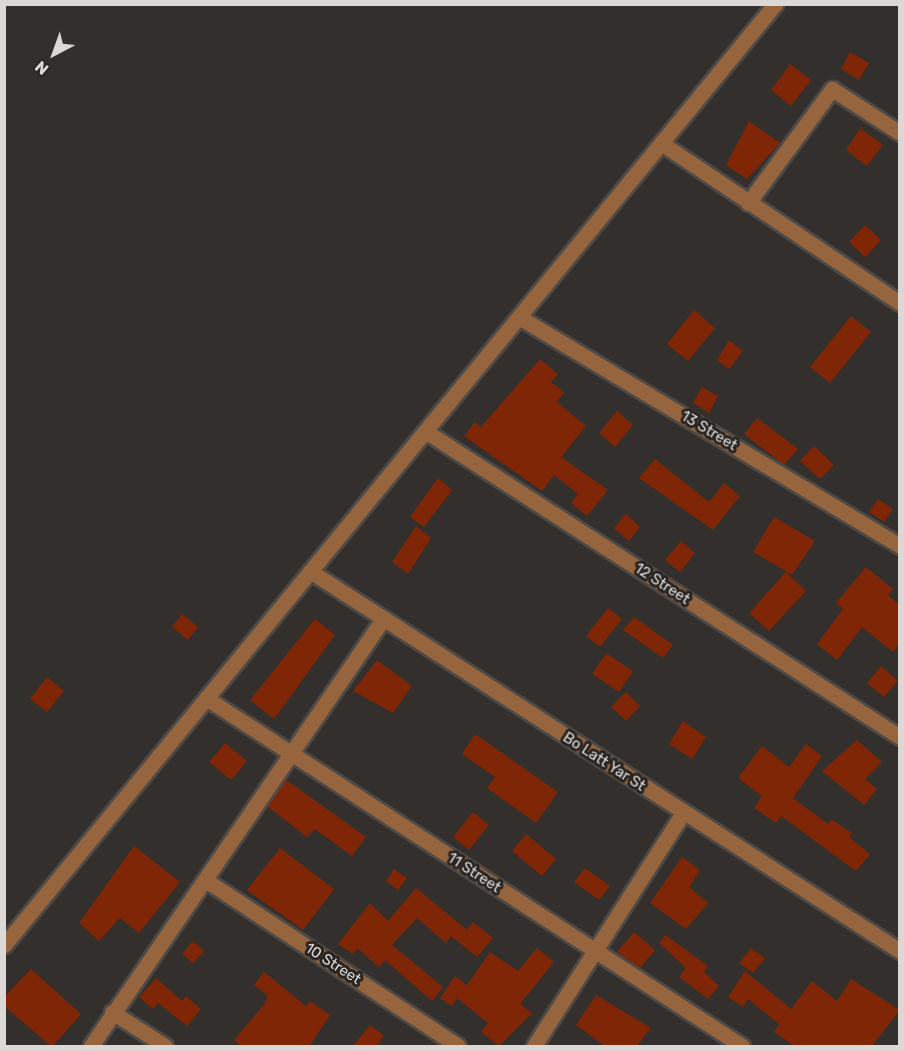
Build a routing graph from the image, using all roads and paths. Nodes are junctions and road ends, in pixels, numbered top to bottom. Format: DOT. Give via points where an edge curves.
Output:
graph roads {
  1 [pos="775,4"];
  2 [pos="900,133"];
  3 [pos="661,143"];
  4 [pos="748,203"];
  5 [pos="900,303"];
  6 [pos="519,316"];
  7 [pos="425,431"];
  8 [pos="900,546"];
  9 [pos="310,572"];
  10 [pos="383,619"];
  11 [pos="206,698"];
  12 [pos="900,737"];
  13 [pos="292,755"];
  14 [pos="683,813"];
  15 [pos="207,881"];
  16 [pos="4,945"];
  17 [pos="900,951"];
  18 [pos="594,952"];
  19 [pos="112,1012"];
  20 [pos="91,1047"];
  21 [pos="165,1047"];
  22 [pos="458,1047"];
  23 [pos="534,1047"];
  24 [pos="742,1047"];
  1 -- 3 [label="street"];
  2 -- 4 [label="street" via="832,89"];
  3 -- 4 [label="street"];
  3 -- 6 [label="street"];
  4 -- 5 [label="street"];
  6 -- 7 [label="street"];
  6 -- 8 [label="street, 13 Street"];
  7 -- 9 [label="street"];
  7 -- 12 [label="street, 12 Street"];
  9 -- 10 [label="street, Bo Latt Yar St"];
  9 -- 11 [label="street"];
  10 -- 13 [label="street"];
  10 -- 14 [label="street, Bo Latt Yar St"];
  11 -- 13 [label="street, 11 Street"];
  11 -- 16 [label="street"];
  13 -- 15 [label="street"];
  13 -- 18 [label="street, 11 Street"];
  14 -- 17 [label="street, Bo Latt Yar St"];
  14 -- 18 [label="street"];
  15 -- 19 [label="street"];
  15 -- 22 [label="street, 10 Street"];
  18 -- 23 [label="street"];
  18 -- 24 [label="street, 11 Street"];
  19 -- 20 [label="street"];
  19 -- 21 [label="street"];
}
